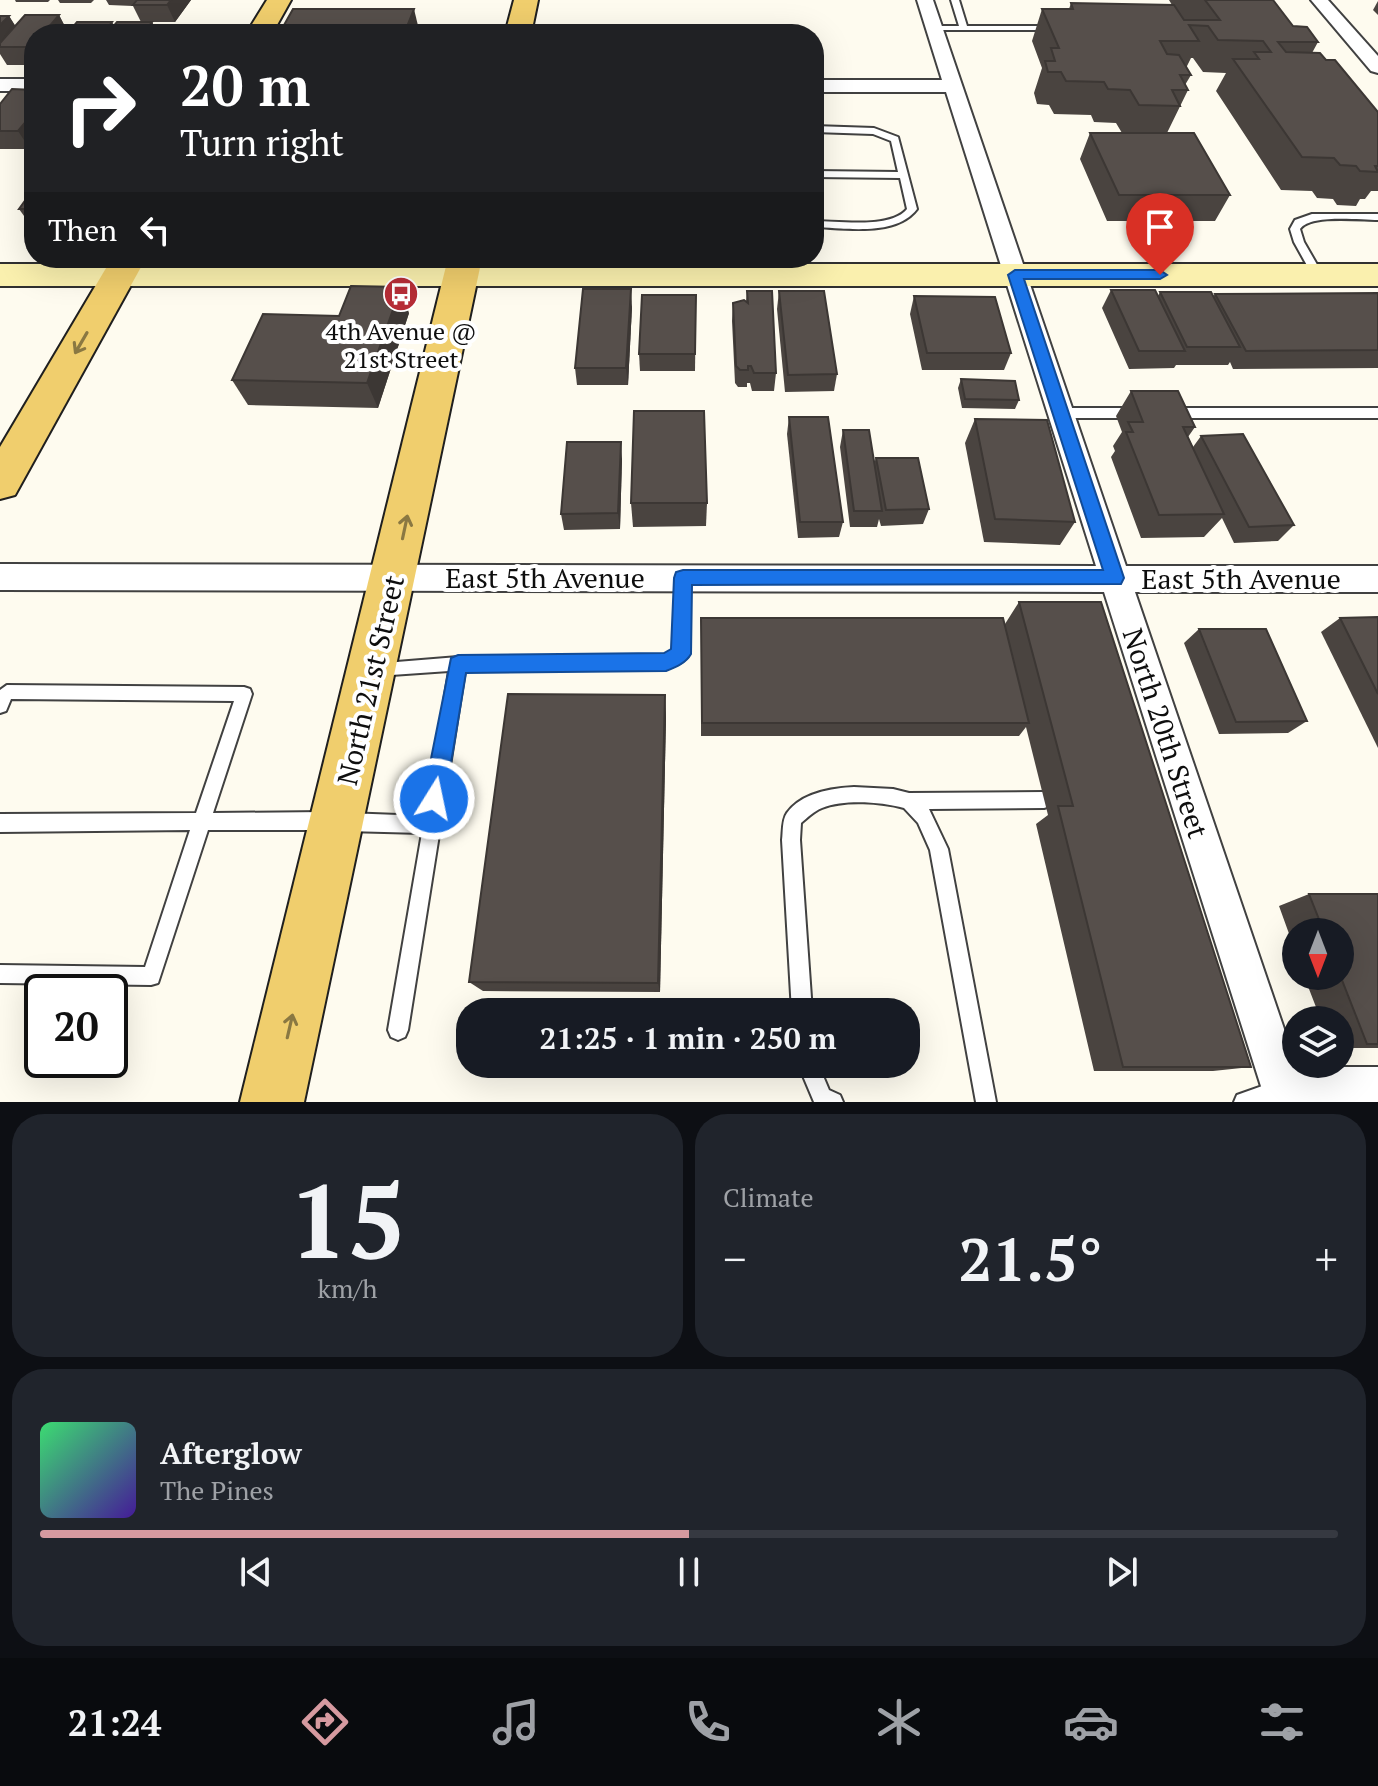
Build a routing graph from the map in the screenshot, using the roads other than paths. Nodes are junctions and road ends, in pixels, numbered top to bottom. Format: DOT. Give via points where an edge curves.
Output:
graph roads {
  1 [pos="279,0"];
  2 [pos="526,0"];
  3 [pos="955,0"];
  4 [pos="1319,0"];
  5 [pos="941,19"];
  6 [pos="265,24"];
  7 [pos="520,24"];
  8 [pos="1066,28"];
  9 [pos="1378,67"];
  10 [pos="0,85"];
  11 [pos="24,85"];
  12 [pos="824,86"];
  13 [pos="953,86"];
  14 [pos="824,130"];
  15 [pos="824,174"];
  16 [pos="904,175"];
  17 [pos="1378,217"];
  18 [pos="824,224"];
  19 [pos="108,268"];
  20 [pos="123,268"];
  21 [pos="463,268"];
  22 [pos="777,268"];
  23 [pos="0,275"];
  24 [pos="1015,275"];
  25 [pos="1318,275"];
  26 [pos="1378,275"];
  27 [pos="1061,413"];
  28 [pos="1378,413"];
  29 [pos="0,483"];
  30 [pos="0,577"];
  31 [pos="394,577"];
  32 [pos="683,578"];
  33 [pos="1115,578"];
  34 [pos="1378,579"];
  35 [pos="458,664"];
  36 [pos="372,669"];
  37 [pos="0,706"];
  38 [pos="1044,800"];
  39 [pos="910,801"];
  40 [pos="337,821"];
  41 [pos="202,822"];
  42 [pos="0,823"];
  43 [pos="429,825"];
  44 [pos="0,974"];
  45 [pos="801,998"];
  46 [pos="398,1030"];
  47 [pos="814,1078"];
  48 [pos="1378,1088"];
  49 [pos="1285,1095"];
  50 [pos="272,1102"];
  51 [pos="833,1102"];
  52 [pos="986,1102"];
  53 [pos="1244,1102"];
  1 -- 6 [label="main road"];
  2 -- 7 [label="main road"];
  3 -- 5 [label="lane"];
  4 -- 9 [label="street"];
  5 -- 8 [label="lane"];
  5 -- 13 [label="street, North 20th Street"];
  10 -- 11 [label="street"];
  12 -- 13 [label="street"];
  13 -- 24 [label="street, North 20th Street"];
  14 -- 16 [label="lane" via="887,134 898,146"];
  15 -- 16 [label="lane"];
  16 -- 18 [label="lane" via="912,209 902,221"];
  17 -- 25 [label="lane" via="1312,217 1299,222 1299,242"];
  19 -- 23 [label="street"];
  20 -- 29 [label="main road, one-way"];
  31 -- 21 [label="main road, North 21st Street, one-way"];
  22 -- 24 [label="street"];
  24 -- 25 [label="street"];
  24 -- 27 [label="street, North 20th Street"];
  25 -- 26 [label="street"];
  27 -- 28 [label="lane"];
  27 -- 33 [label="street, North 20th Street"];
  30 -- 31 [label="street, East 5th Avenue"];
  31 -- 32 [label="street, East 5th Avenue"];
  31 -- 36 [label="main road, North 21st Street"];
  32 -- 33 [label="street, East 5th Avenue"];
  32 -- 35 [label="lane" via="681,654 666,662"];
  33 -- 34 [label="street, East 5th Avenue"];
  33 -- 49 [label="street, North 20th Street" via="1181,799"];
  35 -- 36 [label="lane"];
  35 -- 43 [label="lane"];
  36 -- 40 [label="main road, North 21st Street"];
  37 -- 41 [label="lane" via="7,692 244,694"];
  38 -- 39 [label="lane"];
  39 -- 45 [label="lane" via="828,797 793,819"];
  39 -- 52 [label="lane" via="928,823 939,849"];
  40 -- 41 [label="lane"];
  40 -- 43 [label="lane"];
  50 -- 40 [label="main road, North 21st Street, one-way"];
  41 -- 42 [label="lane"];
  41 -- 44 [label="lane" via="151,976"];
  43 -- 46 [label="lane"];
  47 -- 51 [label="lane" via="822,1097"];
  48 -- 49 [label="street"];
  49 -- 53 [label="lane"];
}
